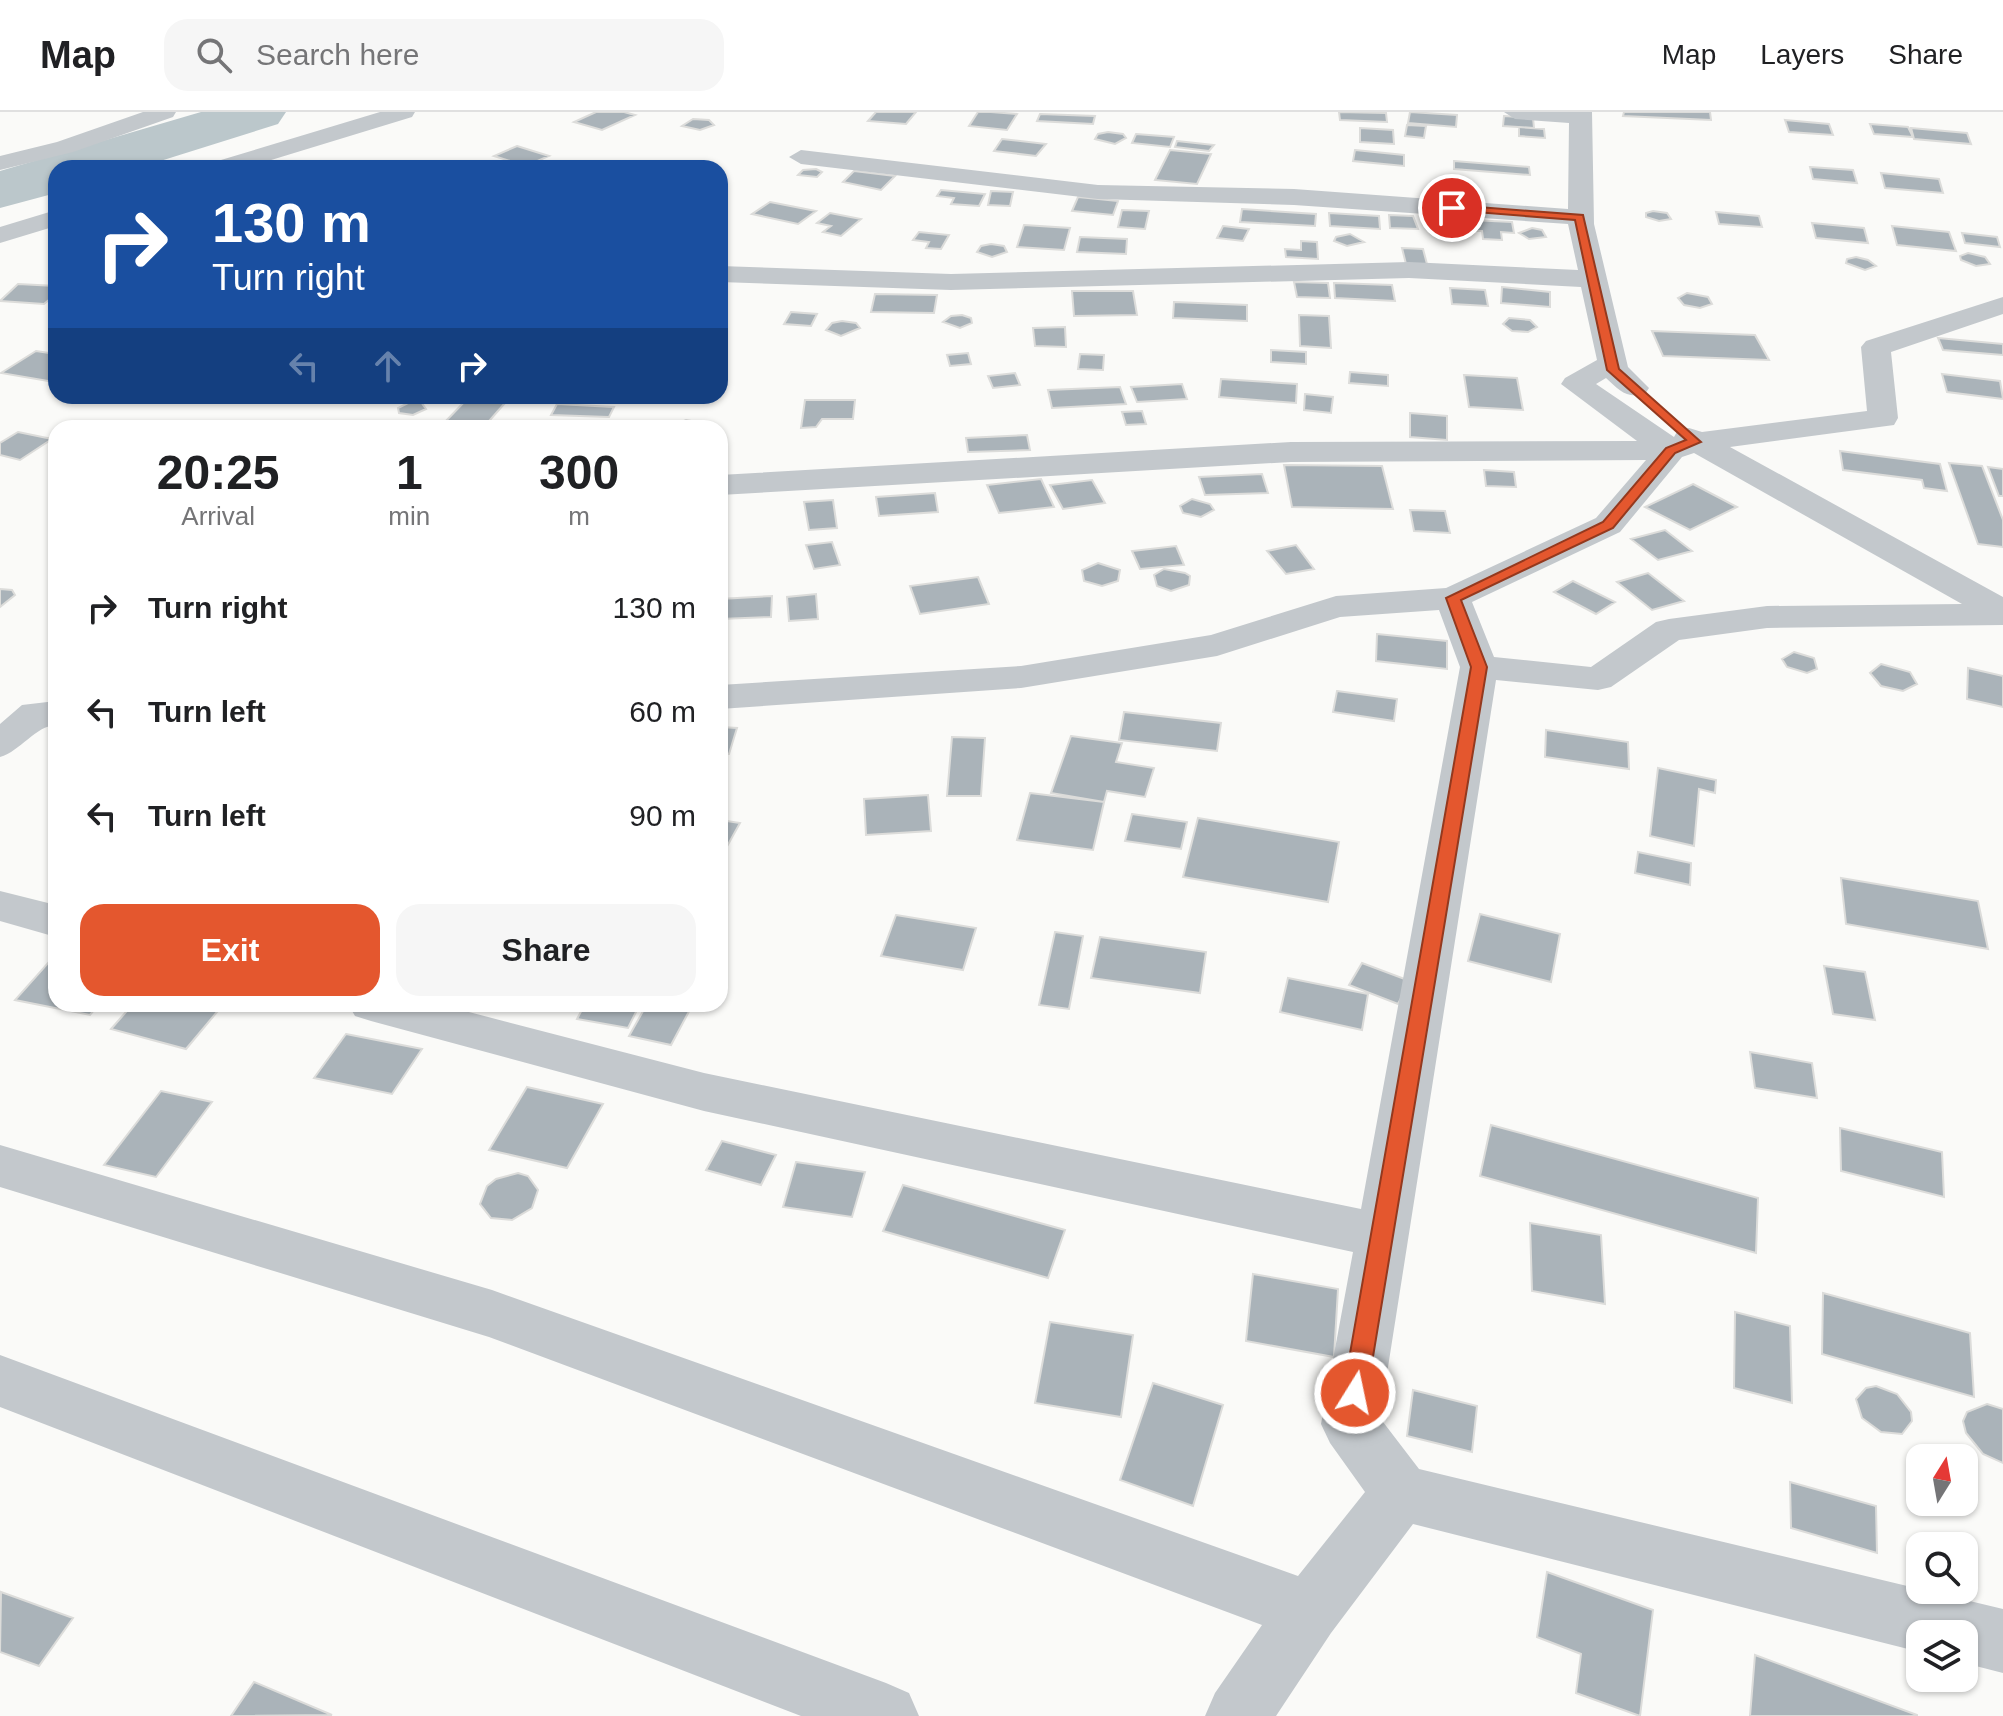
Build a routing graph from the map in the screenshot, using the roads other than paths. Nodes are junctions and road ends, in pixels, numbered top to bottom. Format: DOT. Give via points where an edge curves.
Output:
graph roads {
  1 [pos="165,112"];
  2 [pos="404,112"];
  3 [pos="1515,112"];
  4 [pos="1581,114"];
  5 [pos="801,157"];
  6 [pos="246,160"];
  7 [pos="0,163"];
  8 [pos="1579,217"];
  9 [pos="48,220"];
  10 [pos="0,235"];
  11 [pos="48,244"];
  12 [pos="0,246"];
  13 [pos="728,274"];
  14 [pos="1593,279"];
  15 [pos="2003,305"];
  16 [pos="1683,446"];
  17 [pos="728,485"];
  18 [pos="1453,598"];
  19 [pos="2003,613"];
  20 [pos="1479,667"];
  21 [pos="728,696"];
  22 [pos="31,714"];
  23 [pos="0,744"];
  24 [pos="0,906"];
  25 [pos="48,919"];
  26 [pos="401,1012"];
  27 [pos="0,1166"];
  28 [pos="1382,1236"];
  29 [pos="0,1381"];
  30 [pos="1401,1493"];
  31 [pos="1309,1611"];
  32 [pos="2003,1641"];
  33 [pos="886,1716"];
  34 [pos="1238,1716"];
  1 -- 7 [label="street"];
  2 -- 6 [label="street"];
  3 -- 4 [label="street"];
  4 -- 8 [label="street"];
  5 -- 8 [label="street" via="1098,192 1294,197"];
  8 -- 14 [label="street"];
  9 -- 10 [label="street"];
  11 -- 12 [label="street"];
  13 -- 14 [label="street" via="951,282 1409,270"];
  14 -- 16 [label="street" via="1614,370 1601,368 1576,384"];
  15 -- 16 [label="street" via="1876,347 1883,418"];
  16 -- 17 [label="street" via="1291,452"];
  16 -- 18 [label="street" via="1608,525"];
  16 -- 19 [label="street"];
  18 -- 20 [label="street"];
  18 -- 21 [label="street" via="1336,607 1217,645 1021,677"];
  19 -- 20 [label="street" via="1767,617 1669,630 1598,679"];
  20 -- 28 [label="street"];
  22 -- 23 [label="street"];
  24 -- 25 [label="street"];
  26 -- 28 [label="street" via="704,1092"];
  27 -- 31 [label="street" via="492,1314"];
  28 -- 30 [label="street" via="1350,1424"];
  29 -- 33 [label="street"];
  30 -- 31 [label="street"];
  30 -- 32 [label="street"];
  31 -- 34 [label="street"];
}
